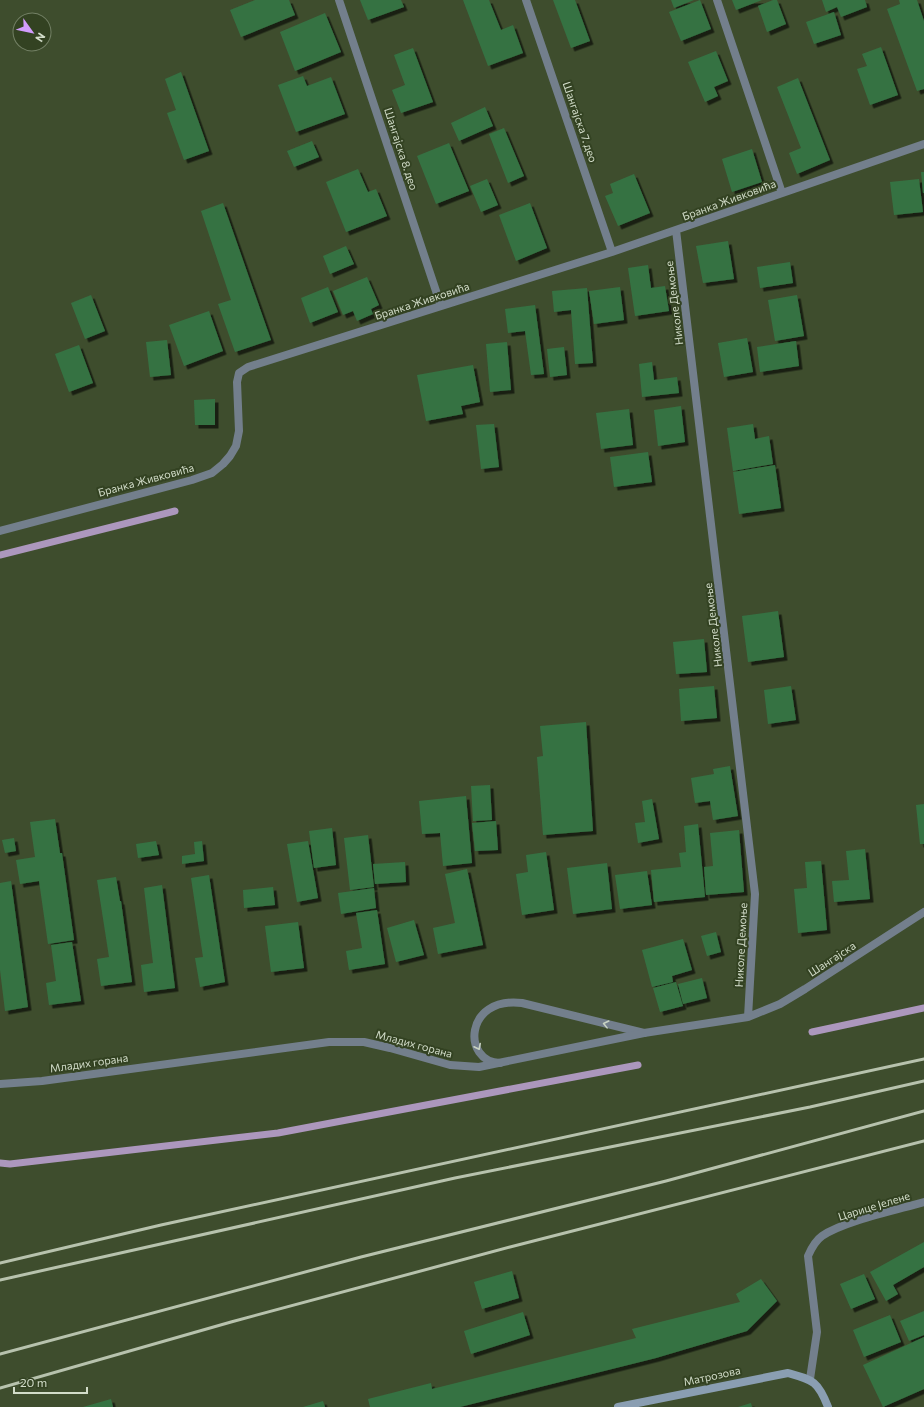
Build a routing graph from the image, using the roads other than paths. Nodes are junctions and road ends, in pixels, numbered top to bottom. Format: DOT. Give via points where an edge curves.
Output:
graph roads {
  1 [pos="339,0"];
  2 [pos="526,0"];
  3 [pos="717,0"];
  4 [pos="924,144"];
  5 [pos="782,193"];
  6 [pos="676,230"];
  7 [pos="612,252"];
  8 [pos="441,306"];
  9 [pos="0,531"];
  10 [pos="924,912"];
  11 [pos="748,1017"];
  12 [pos="644,1034"];
  13 [pos="505,1063"];
  14 [pos="0,1084"];
  15 [pos="924,1202"];
  16 [pos="810,1379"];
  17 [pos="618,1407"];
  18 [pos="828,1407"];
  1 -- 8 [label="street, Шангајска 8. део"];
  2 -- 7 [label="street, Шангајска 7. део"];
  3 -- 5 [label="street"];
  4 -- 5 [label="street, Бранка Живковића"];
  5 -- 6 [label="street, Бранка Живковића"];
  6 -- 7 [label="street, Бранка Живковића"];
  6 -- 11 [label="street, Николе Демоње" via="755,894"];
  7 -- 8 [label="street, Бранка Живковића"];
  8 -- 9 [label="street, Бранка Живковића" via="248,367 240,373 237,382 239,430 236,446 230,456 212,473"];
  10 -- 11 [label="street, Шангајска" via="780,1004"];
  11 -- 12 [label="street, Младих горана"];
  12 -- 13 [label="street, Младих горана"];
  12 -- 13 [label="street, one-way" via="522,1003 498,1003 481,1015 473,1037 481,1053 488,1059 496,1063"];
  13 -- 14 [label="street, Младих горана" via="479,1067 450,1066 364,1042 329,1042 42,1081"];
  15 -- 16 [label="street, Царице Јелене" via="842,1226 821,1237 814,1245 808,1256 817,1332"];
  16 -- 17 [label="street, Матрозова" via="788,1373"];
  16 -- 18 [label="street" via="822,1391"];
}
